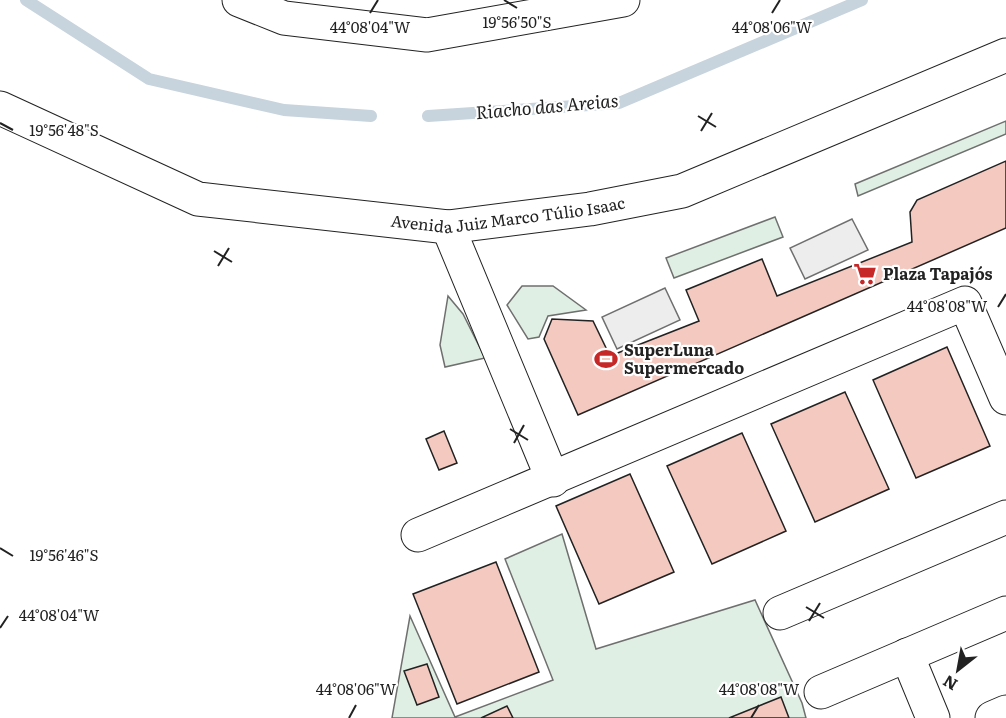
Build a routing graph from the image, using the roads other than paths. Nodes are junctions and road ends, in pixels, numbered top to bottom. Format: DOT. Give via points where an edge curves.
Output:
graph roads {
  1 [pos="239,0"];
  2 [pos="622,0"];
  3 [pos="1006,55"];
  4 [pos="0,108"];
  5 [pos="448,228"];
  6 [pos="1006,398"];
  7 [pos="553,480"];
  8 [pos="1006,517"];
  9 [pos="418,536"];
  10 [pos="780,612"];
  11 [pos="1006,613"];
  12 [pos="907,655"];
  13 [pos="821,692"];
  14 [pos="1006,712"];
  15 [pos="933,718"];
  16 [pos="992,718"];
  1 -- 2 [label="main road" via="284,18 427,35"];
  3 -- 5 [label="main road, Avenida Juiz Marco Túlio Isaac" via="682,191 590,209"];
  4 -- 5 [label="main road, Avenida Juiz Marco Túlio Isaac" via="198,199"];
  5 -- 7 [label="main road"];
  6 -- 7 [label="main road" via="965,303"];
  7 -- 9 [label="main road"];
  8 -- 10 [label="main road"];
  11 -- 12 [label="main road"];
  12 -- 13 [label="main road"];
  12 -- 15 [label="main road"];
  14 -- 16 [label="main road"];
}
